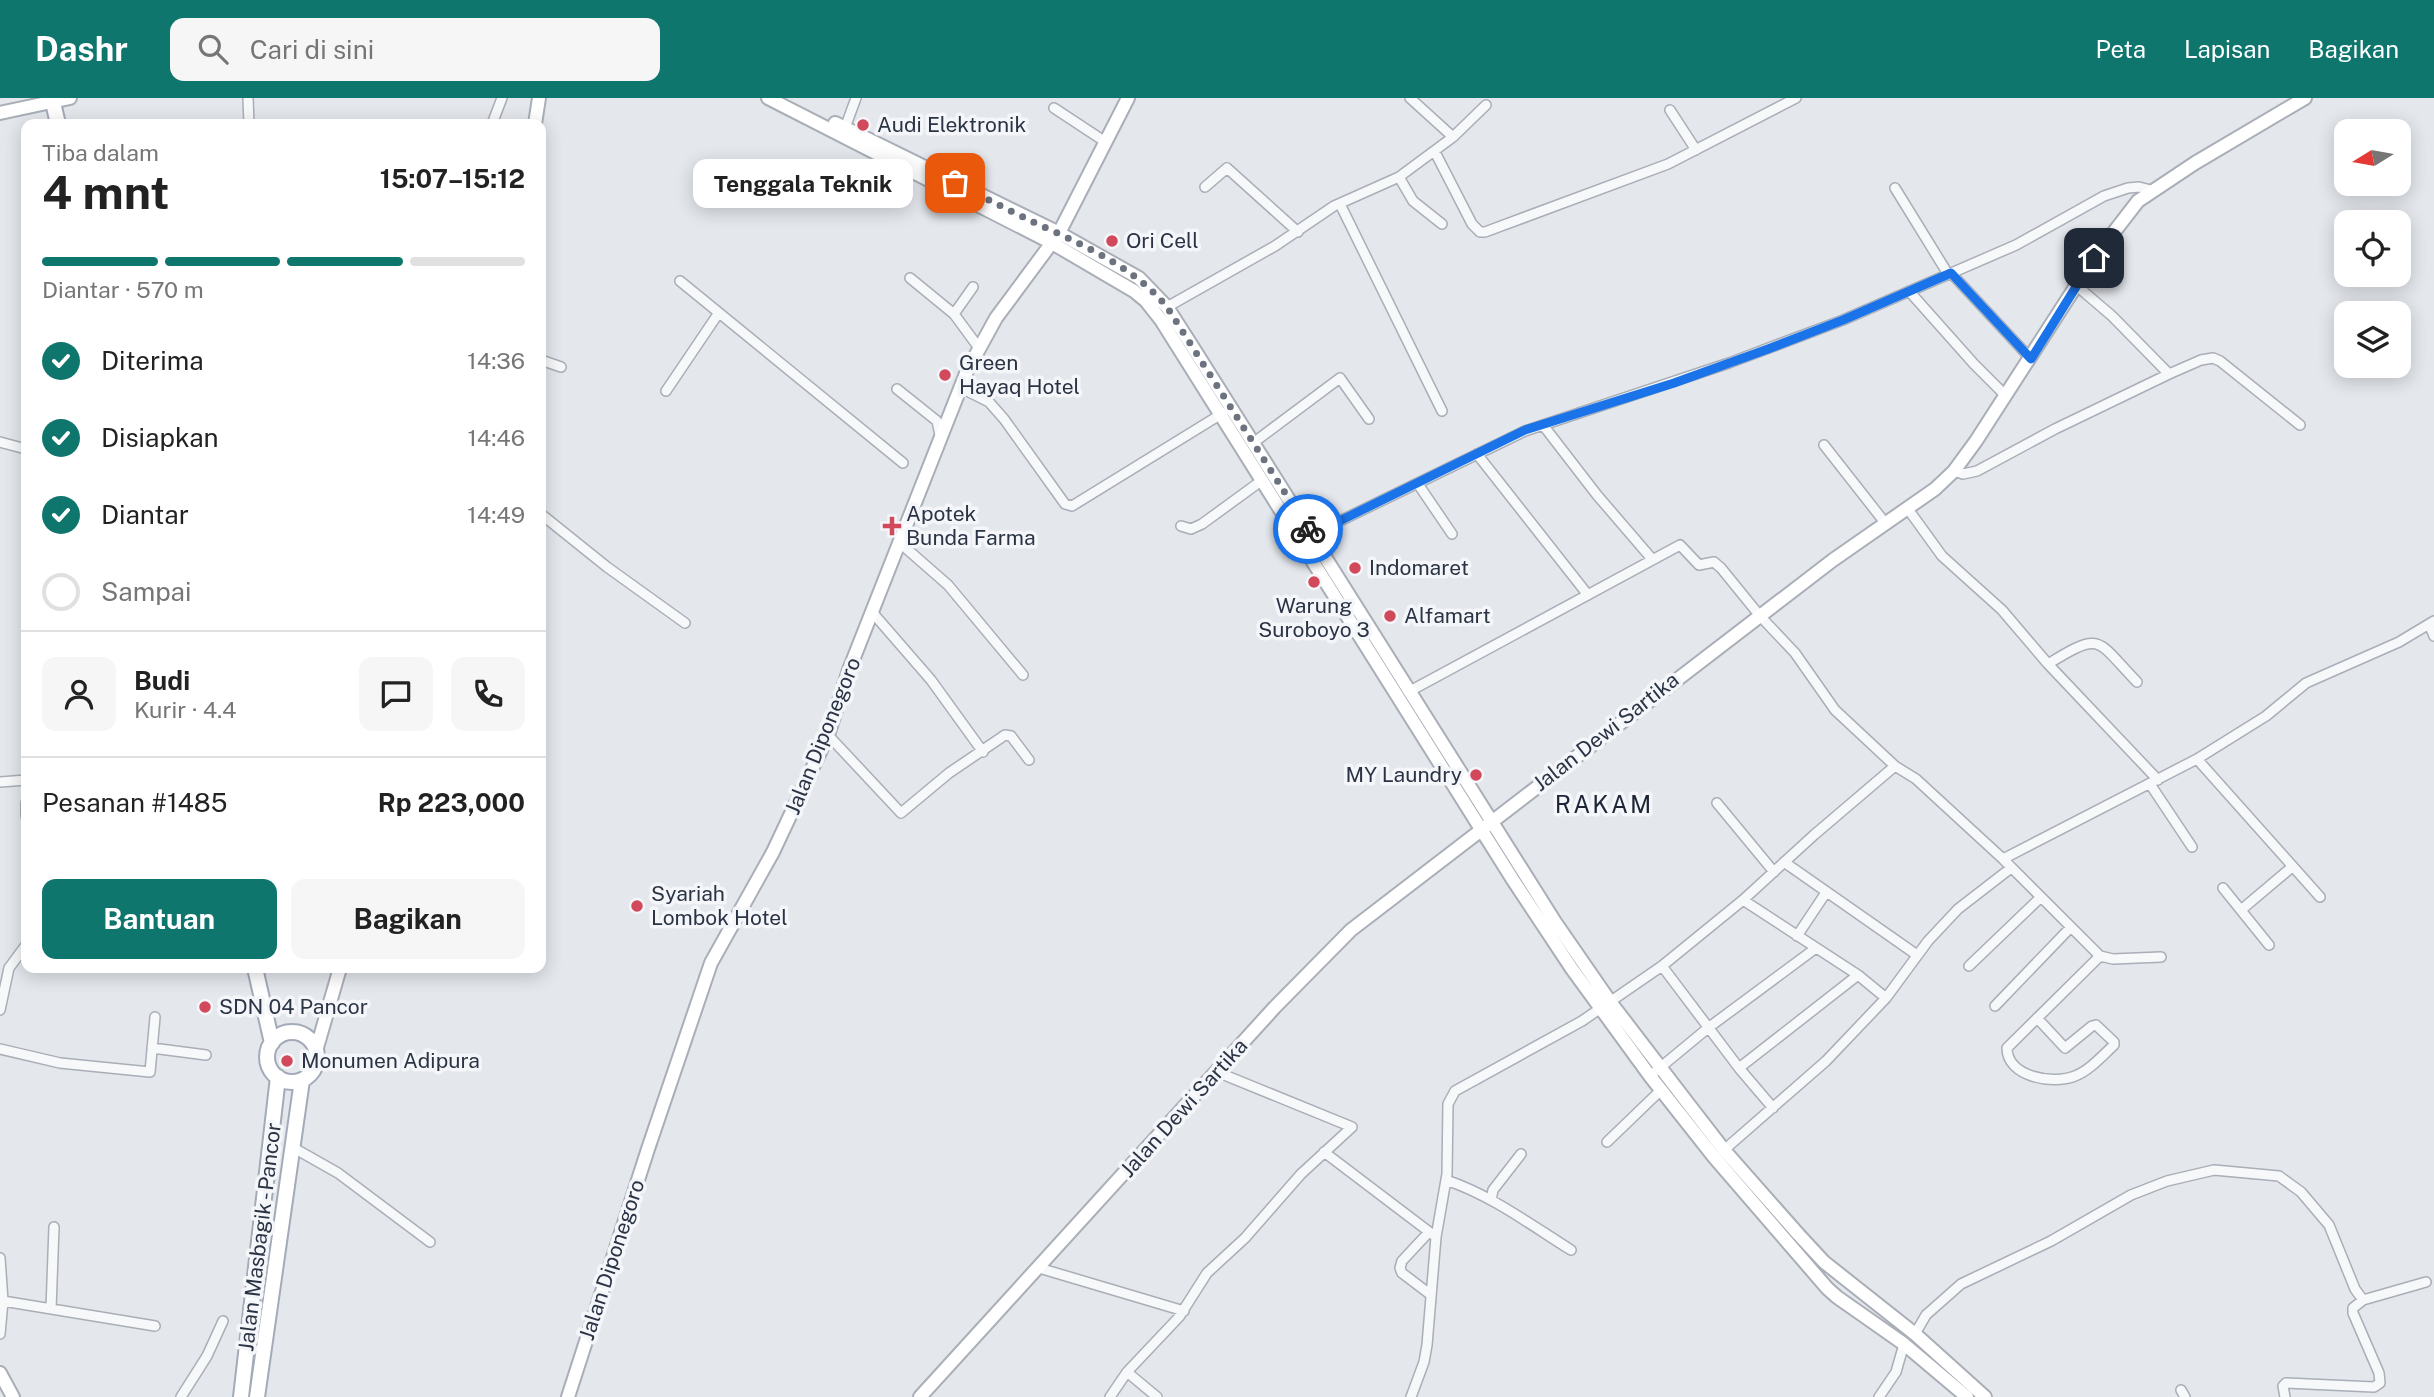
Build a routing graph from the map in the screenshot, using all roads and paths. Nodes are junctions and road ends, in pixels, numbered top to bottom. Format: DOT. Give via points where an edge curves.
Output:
graph roads {
  1 [pos="70,98"];
  2 [pos="248,98"];
  3 [pos="502,98"];
  4 [pos="539,98"];
  5 [pos="768,98"];
  6 [pos="785,98"];
  7 [pos="856,98"];
  8 [pos="1128,98"];
  9 [pos="1410,98"];
  10 [pos="1796,98"];
  11 [pos="2305,98"];
  12 [pos="55,99"];
  13 [pos="1486,105"];
  14 [pos="1054,108"];
  15 [pos="1670,110"];
  16 [pos="0,113"];
  17 [pos="57,119"];
  18 [pos="249,119"];
  19 [pos="494,119"];
  20 [pos="536,119"];
  21 [pos="845,128"];
  22 [pos="1453,137"];
  23 [pos="1104,141"];
  24 [pos="1696,150"];
  25 [pos="1435,152"];
  26 [pos="1399,177"];
  27 [pos="1205,187"];
  28 [pos="1895,188"];
  29 [pos="2151,191"];
  30 [pos="1340,204"];
  31 [pos="1443,224"];
  32 [pos="1298,232"];
  33 [pos="1056,238"];
  34 [pos="1949,273"];
  35 [pos="910,278"];
  36 [pos="680,281"];
  37 [pos="2077,286"];
  38 [pos="973,287"];
  39 [pos="1909,291"];
  40 [pos="1167,307"];
  41 [pos="718,314"];
  42 [pos="954,314"];
  43 [pos="979,348"];
  44 [pos="2031,359"];
  45 [pos="546,362"];
  46 [pos="561,367"];
  47 [pos="2169,374"];
  48 [pos="961,388"];
  49 [pos="897,389"];
  50 [pos="666,391"];
  51 [pos="2006,396"];
  52 [pos="1442,411"];
  53 [pos="1225,412"];
  54 [pos="1369,419"];
  55 [pos="1543,425"];
  56 [pos="2300,425"];
  57 [pos="940,435"];
  58 [pos="0,442"];
  59 [pos="1253,443"];
  60 [pos="1824,445"];
  61 [pos="21,448"];
  62 [pos="1477,454"];
  63 [pos="903,463"];
  64 [pos="1954,471"];
  65 [pos="1261,481"];
  66 [pos="1418,484"];
  67 [pos="1909,509"];
  68 [pos="546,518"];
  69 [pos="1886,524"];
  70 [pos="1181,526"];
  71 [pos="1452,534"];
  72 [pos="1311,535"];
  73 [pos="900,543"];
  74 [pos="1652,559"];
  75 [pos="1588,595"];
  76 [pos="872,612"];
  77 [pos="1760,616"];
  78 [pos="685,623"];
  79 [pos="2432,623"];
  80 [pos="2434,636"];
  81 [pos="2048,664"];
  82 [pos="1023,675"];
  83 [pos="2137,682"];
  84 [pos="1401,685"];
  85 [pos="828,735"];
  86 [pos="983,752"];
  87 [pos="2197,759"];
  88 [pos="1029,760"];
  89 [pos="1895,766"];
  90 [pos="21,780"];
  91 [pos="0,782"];
  92 [pos="2154,782"];
  93 [pos="1717,803"];
  94 [pos="1487,826"];
  95 [pos="2192,847"];
  96 [pos="2003,859"];
  97 [pos="1784,862"];
  98 [pos="2292,867"];
  99 [pos="2011,868"];
  100 [pos="1774,872"];
  101 [pos="2222,887"];
  102 [pos="1825,894"];
  103 [pos="2041,897"];
  104 [pos="2320,897"];
  105 [pos="1743,900"];
  106 [pos="2241,910"];
  107 [pos="2071,927"];
  108 [pos="1797,936"];
  109 [pos="2269,946"];
  110 [pos="1816,948"];
  111 [pos="21,952"];
  112 [pos="1917,956"];
  113 [pos="2100,956"];
  114 [pos="2161,957"];
  115 [pos="1662,966"];
  116 [pos="1969,967"];
  117 [pos="256,973"];
  118 [pos="339,973"];
  119 [pos="1857,975"];
  120 [pos="1886,998"];
  121 [pos="1606,1006"];
  122 [pos="1995,1006"];
  123 [pos="0,1010"];
  124 [pos="155,1017"];
  125 [pos="2037,1018"];
  126 [pos="1708,1028"];
  127 [pos="272,1043"];
  128 [pos="152,1048"];
  129 [pos="0,1049"];
  130 [pos="316,1051"];
  131 [pos="206,1055"];
  132 [pos="1739,1068"];
  133 [pos="1217,1072"];
  134 [pos="1655,1072"];
  135 [pos="278,1077"];
  136 [pos="302,1080"];
  137 [pos="1661,1090"];
  138 [pos="1773,1108"];
  139 [pos="1607,1142"];
  140 [pos="292,1147"];
  141 [pos="1724,1150"];
  142 [pos="1324,1153"];
  143 [pos="1521,1154"];
  144 [pos="1446,1180"];
  145 [pos="1491,1200"];
  146 [pos="54,1227"];
  147 [pos="1791,1227"];
  148 [pos="1432,1235"];
  149 [pos="1782,1237"];
  150 [pos="430,1242"];
  151 [pos="1571,1250"];
  152 [pos="0,1258"];
  153 [pos="1039,1268"];
  154 [pos="2427,1282"];
  155 [pos="1431,1295"];
  156 [pos="2363,1300"];
  157 [pos="3,1301"];
  158 [pos="51,1309"];
  159 [pos="1184,1311"];
  160 [pos="223,1321"];
  161 [pos="155,1325"];
  162 [pos="1915,1334"];
  163 [pos="0,1335"];
  164 [pos="1904,1344"];
  165 [pos="1127,1372"];
  166 [pos="0,1373"];
  167 [pos="13,1397"];
  168 [pos="181,1397"];
  169 [pos="241,1397"];
  170 [pos="257,1397"];
  171 [pos="568,1397"];
  172 [pos="920,1397"];
  173 [pos="1110,1397"];
  174 [pos="1157,1397"];
  175 [pos="1411,1397"];
  176 [pos="1879,1397"];
  177 [pos="1967,1397"];
  178 [pos="1985,1397"];
  179 [pos="2285,1397"];
  1 -- 12 [label="main road"];
  2 -- 18 [label="street"];
  3 -- 19 [label="street"];
  4 -- 20 [label="main road"];
  5 -- 33 [label="main road"];
  6 -- 21 [label="main road"];
  7 -- 21 [label="street"];
  8 -- 23 [label="main road, Jalan Diponegoro"];
  9 -- 22 [label="street"];
  10 -- 24 [label="street"];
  11 -- 29 [label="main road, Jalan Dewi Sartika"];
  12 -- 16 [label="main road"];
  12 -- 17 [label="main road"];
  13 -- 22 [label="street"];
  14 -- 23 [label="street"];
  15 -- 24 [label="street"];
  21 -- 33 [label="main road"];
  22 -- 25 [label="street"];
  23 -- 33 [label="main road, Jalan Diponegoro"];
  24 -- 25 [label="street" via="1621,183 1482,233 1472,225"];
  25 -- 26 [label="street"];
  26 -- 30 [label="street"];
  26 -- 31 [label="street" via="1413,201"];
  27 -- 32 [label="street" via="1227,168"];
  28 -- 34 [label="street"];
  29 -- 34 [label="street" via="2139,187 2104,196 2028,239"];
  29 -- 37 [label="main road, Jalan Dewi Sartika" via="2112,234"];
  30 -- 32 [label="street"];
  30 -- 52 [label="street"];
  32 -- 40 [label="street"];
  33 -- 40 [label="main road" via="1139,278"];
  33 -- 43 [label="main road, Jalan Diponegoro"];
  33 -- 53 [label="main road" via="1146,301"];
  34 -- 39 [label="street"];
  34 -- 44 [label="street"];
  35 -- 42 [label="street"];
  36 -- 41 [label="street"];
  37 -- 44 [label="main road, Jalan Dewi Sartika"];
  37 -- 47 [label="street"];
  38 -- 42 [label="street"];
  39 -- 51 [label="street"];
  39 -- 55 [label="street" via="1730,363"];
  40 -- 53 [label="main road"];
  41 -- 50 [label="street"];
  41 -- 63 [label="street"];
  42 -- 43 [label="street"];
  43 -- 48 [label="main road, Jalan Diponegoro"];
  44 -- 51 [label="main road, Jalan Dewi Sartika"];
  45 -- 46 [label="street"];
  47 -- 56 [label="street" via="2213,358"];
  47 -- 64 [label="street" via="1987,467 1963,474"];
  48 -- 53 [label="street" via="989,402 1065,504 1072,506"];
  48 -- 57 [label="main road, Jalan Diponegoro"];
  49 -- 57 [label="street" via="937,421"];
  51 -- 64 [label="main road, Jalan Dewi Sartika"];
  53 -- 59 [label="main road"];
  53 -- 65 [label="main road"];
  54 -- 59 [label="street" via="1340,378"];
  55 -- 62 [label="street"];
  55 -- 74 [label="street"];
  57 -- 73 [label="main road, Jalan Diponegoro"];
  58 -- 61 [label="street"];
  59 -- 72 [label="main road"];
  60 -- 69 [label="street"];
  62 -- 66 [label="street"];
  62 -- 75 [label="street"];
  64 -- 67 [label="main road, Jalan Dewi Sartika"];
  65 -- 70 [label="street" via="1202,524 1191,529"];
  65 -- 84 [label="main road"];
  66 -- 71 [label="street"];
  66 -- 72 [label="street"];
  67 -- 69 [label="main road, Jalan Dewi Sartika"];
  67 -- 81 [label="street" via="1942,556 2002,610"];
  68 -- 78 [label="street"];
  69 -- 77 [label="main road, Jalan Dewi Sartika"];
  72 -- 84 [label="main road"];
  73 -- 76 [label="main road, Jalan Diponegoro"];
  73 -- 82 [label="street" via="948,585"];
  74 -- 75 [label="street"];
  74 -- 77 [label="street" via="1680,545 1699,565 1716,562"];
  75 -- 84 [label="street"];
  76 -- 85 [label="main road, Jalan Diponegoro"];
  76 -- 86 [label="street" via="931,680"];
  77 -- 89 [label="street" via="1795,653 1835,710"];
  77 -- 94 [label="main road, Jalan Dewi Sartika"];
  79 -- 80 [label="street"];
  79 -- 87 [label="street" via="2380,652 2306,683 2266,716"];
  81 -- 83 [label="street" via="2093,642 2101,644"];
  81 -- 92 [label="street"];
  84 -- 94 [label="main road"];
  84 -- 94 [label="main road"];
  85 -- 86 [label="street" via="901,813"];
  85 -- 171 [label="main road, Jalan Diponegoro" via="773,852 708,971"];
  86 -- 88 [label="street" via="1008,735"];
  87 -- 92 [label="street"];
  87 -- 98 [label="street"];
  89 -- 96 [label="street" via="1916,779"];
  89 -- 97 [label="street"];
  90 -- 91 [label="street"];
  92 -- 95 [label="street"];
  92 -- 96 [label="street"];
  93 -- 100 [label="street"];
  94 -- 121 [label="main road" via="1555,922"];
  94 -- 133 [label="main road, Jalan Dewi Sartika" via="1351,930"];
  96 -- 99 [label="street"];
  97 -- 100 [label="street"];
  97 -- 102 [label="street"];
  98 -- 104 [label="street"];
  98 -- 106 [label="street"];
  99 -- 103 [label="street"];
  99 -- 112 [label="street" via="1958,908"];
  100 -- 105 [label="street"];
  101 -- 106 [label="street"];
  102 -- 108 [label="street"];
  102 -- 112 [label="street"];
  103 -- 107 [label="street"];
  103 -- 116 [label="street"];
  105 -- 108 [label="street"];
  105 -- 115 [label="street"];
  106 -- 109 [label="street"];
  107 -- 113 [label="street"];
  107 -- 122 [label="street"];
  108 -- 110 [label="street"];
  110 -- 119 [label="street"];
  110 -- 126 [label="street"];
  111 -- 123 [label="street" via="9,968"];
  112 -- 120 [label="street"];
  113 -- 114 [label="street"];
  113 -- 125 [label="street"];
  115 -- 121 [label="street"];
  115 -- 126 [label="street"];
  117 -- 127 [label="main road"];
  118 -- 130 [label="main road"];
  119 -- 120 [label="street"];
  119 -- 132 [label="street"];
  120 -- 138 [label="street"];
  121 -- 134 [label="main road"];
  121 -- 144 [label="street" via="1451,1095"];
  124 -- 128 [label="street"];
  125 -- 125 [label="street" via="2007,1048 2011,1063 2028,1075 2066,1079 2087,1070 2114,1045 2092,1026 2065,1048"];
  126 -- 132 [label="street"];
  126 -- 134 [label="street"];
  127 -- 130 [label="main road" via="283,1034 296,1032 309,1039"];
  127 -- 135 [label="main road" via="268,1061"];
  128 -- 129 [label="street" via="152,1069 145,1073 60,1063"];
  128 -- 131 [label="street"];
  130 -- 136 [label="main road" via="316,1064"];
  132 -- 138 [label="street"];
  133 -- 142 [label="street" via="1352,1127"];
  133 -- 153 [label="main road, Jalan Dewi Sartika"];
  134 -- 137 [label="main road"];
  134 -- 141 [label="main road"];
  135 -- 136 [label="main road"];
  135 -- 169 [label="main road, Jalan Masbagik - Pancor"];
  136 -- 140 [label="main road, Jalan Masbagik - Pancor"];
  137 -- 139 [label="street"];
  137 -- 149 [label="main road"];
  138 -- 141 [label="street"];
  140 -- 150 [label="street" via="338,1173"];
  140 -- 170 [label="main road, Jalan Masbagik - Pancor"];
  141 -- 147 [label="main road"];
  142 -- 148 [label="street"];
  142 -- 159 [label="street" via="1207,1273"];
  143 -- 145 [label="street" via="1493,1190"];
  144 -- 145 [label="street"];
  144 -- 148 [label="street"];
  145 -- 151 [label="street"];
  146 -- 158 [label="street"];
  147 -- 149 [label="main road"];
  147 -- 162 [label="main road" via="1846,1281"];
  148 -- 155 [label="street"];
  148 -- 155 [label="street" via="1400,1268"];
  149 -- 164 [label="main road" via="1837,1297"];
  152 -- 157 [label="street"];
  153 -- 159 [label="street"];
  153 -- 172 [label="main road, Jalan Dewi Sartika"];
  154 -- 156 [label="street"];
  155 -- 175 [label="street" via="1424,1362"];
  156 -- 162 [label="street" via="2329,1225 2301,1192 2278,1176 2214,1170 2131,1195 2051,1241 1961,1284 1926,1315"];
  156 -- 179 [label="street" via="2353,1313 2380,1383 2374,1387 2286,1383"];
  157 -- 158 [label="street"];
  157 -- 163 [label="street"];
  158 -- 161 [label="street"];
  159 -- 165 [label="street"];
  160 -- 168 [label="street"];
  162 -- 178 [label="main road"];
  164 -- 176 [label="street" via="1896,1372"];
  164 -- 177 [label="main road"];
  165 -- 173 [label="street"];
  165 -- 174 [label="street"];
  166 -- 167 [label="main road"];
}
